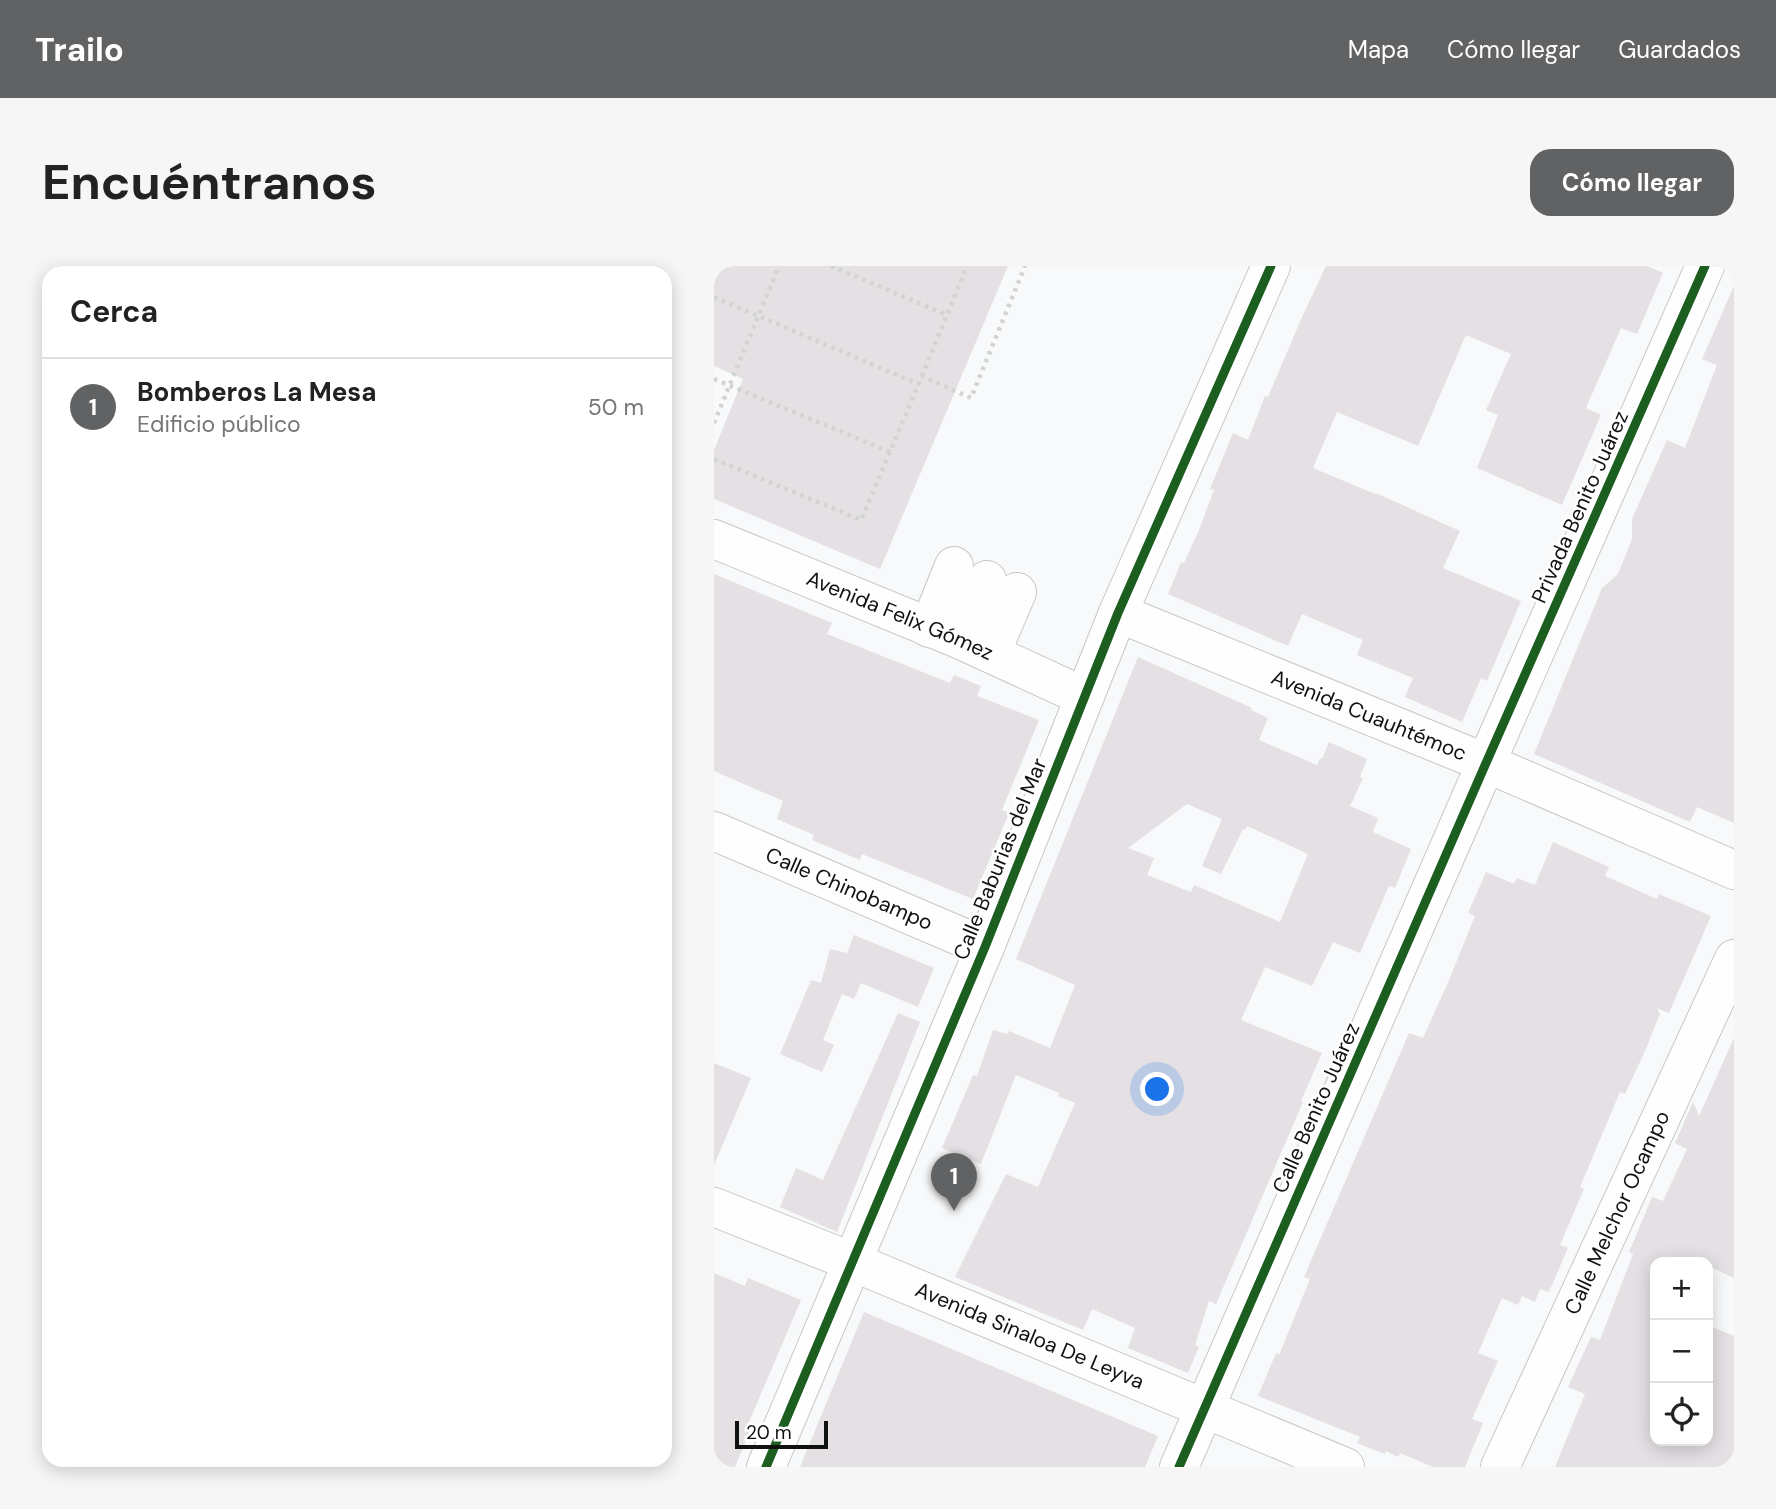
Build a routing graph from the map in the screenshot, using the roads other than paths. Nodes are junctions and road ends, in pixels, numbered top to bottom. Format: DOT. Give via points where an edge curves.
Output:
graph roads {
  1 [pos="1271,266"];
  2 [pos="1706,266"];
  3 [pos="714,539"];
  4 [pos="1118,613"];
  5 [pos="960,640"];
  6 [pos="1083,696"];
  7 [pos="1486,762"];
  8 [pos="714,831"];
  9 [pos="1734,870"];
  10 [pos="985,947"];
  11 [pos="1734,959"];
  12 [pos="714,1207"];
  13 [pos="853,1262"];
  14 [pos="1205,1409"];
  15 [pos="766,1467"];
  16 [pos="1179,1467"];
  17 [pos="1345,1467"];
  18 [pos="1500,1467"];
  1 -- 4 [label="street, Calle Baburias del Mar"];
  2 -- 7 [label="street, Privada Benito Juárez"];
  3 -- 5 [label="street, Avenida Felix Gómez"];
  4 -- 6 [label="street, Calle Baburias del Mar"];
  4 -- 7 [label="street, Avenida Cuauhtémoc"];
  5 -- 5 [label="street" via="986,579"];
  5 -- 6 [label="street, Avenida Felix Gómez"];
  6 -- 10 [label="street, Calle Baburias del Mar"];
  7 -- 9 [label="street, Avenida Cuauhtémoc"];
  7 -- 14 [label="street, Calle Benito Juárez"];
  8 -- 10 [label="street, Calle Chinobampo"];
  10 -- 13 [label="street, Calle Baburias del Mar"];
  11 -- 18 [label="street, Calle Melchor Ocampo"];
  12 -- 13 [label="street, Avenida Sinaloa De Leyva"];
  13 -- 14 [label="street, Avenida Sinaloa De Leyva"];
  13 -- 15 [label="street, Calle Baburias del Mar"];
  14 -- 16 [label="street, Calle Benito Juárez"];
  14 -- 17 [label="street, Avenida Sinaloa De Leyva"];
}
